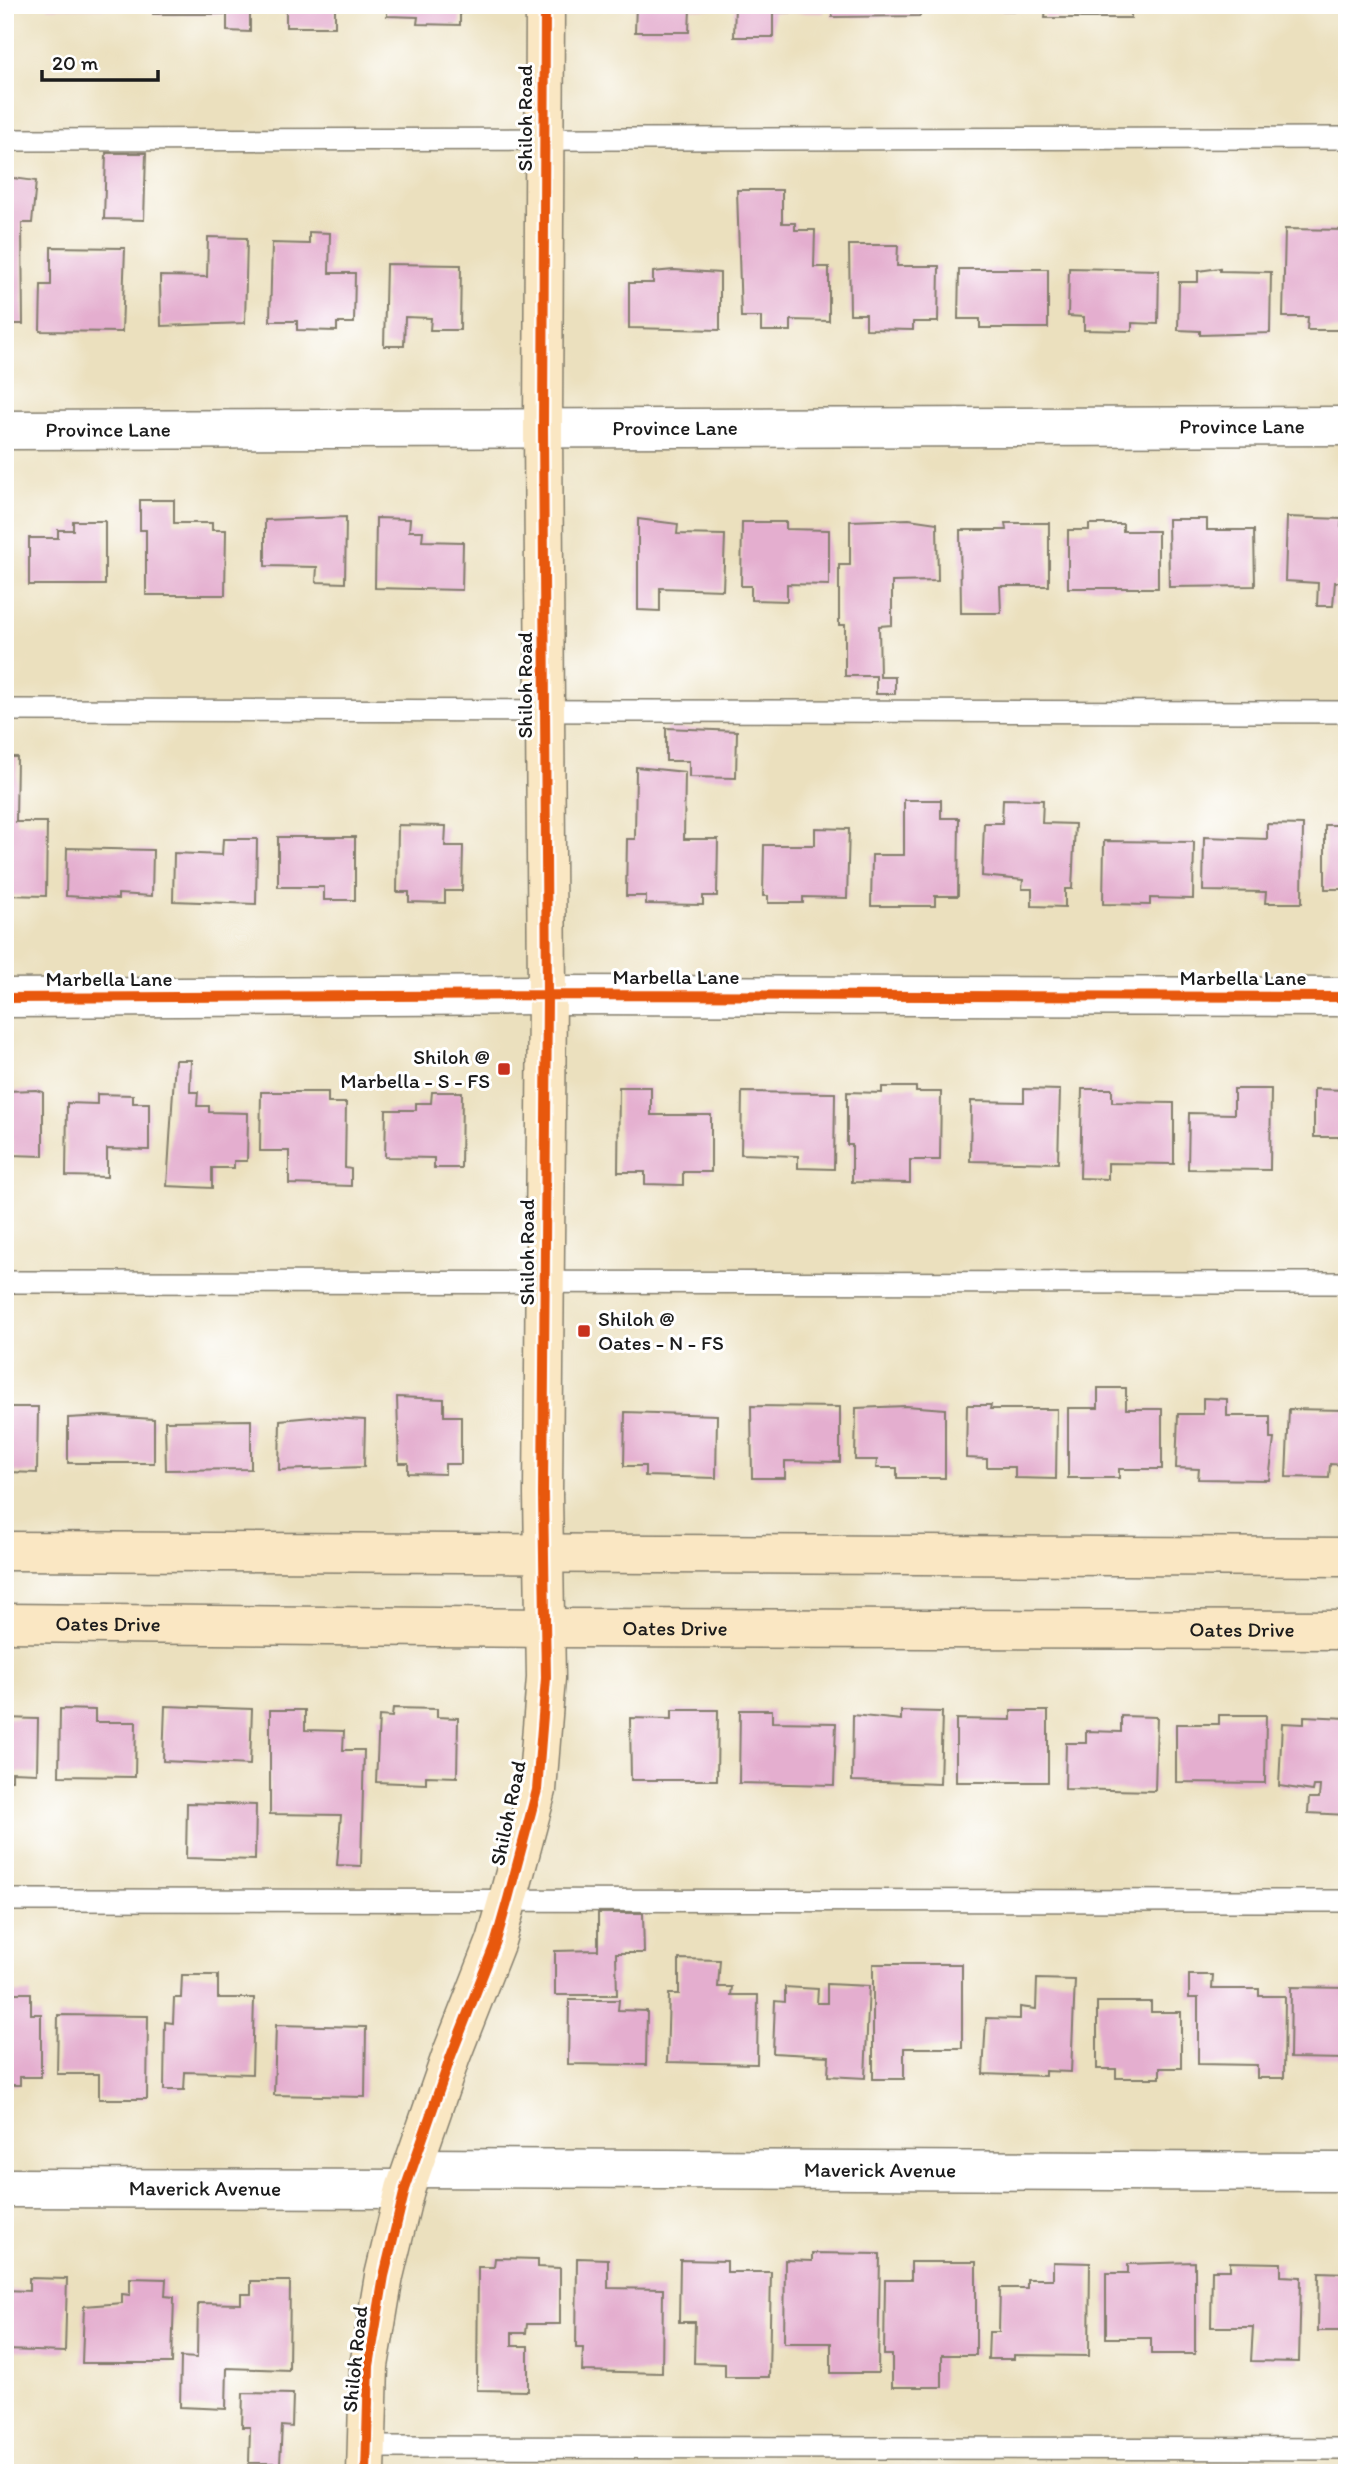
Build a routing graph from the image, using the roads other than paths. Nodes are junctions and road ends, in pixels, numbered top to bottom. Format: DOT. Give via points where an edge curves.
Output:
graph roads {
  1 [pos="545,5"];
  2 [pos="544,137"];
  3 [pos="1347,138"];
  4 [pos="5,140"];
  5 [pos="1347,426"];
  6 [pos="543,429"];
  7 [pos="5,430"];
  8 [pos="5,710"];
  9 [pos="1347,712"];
  10 [pos="545,713"];
  11 [pos="548,995"];
  12 [pos="1347,997"];
  13 [pos="5,998"];
  14 [pos="5,1282"];
  15 [pos="1347,1283"];
  16 [pos="546,1284"];
  17 [pos="5,1551"];
  18 [pos="545,1554"];
  19 [pos="1347,1557"];
  20 [pos="5,1623"];
  21 [pos="547,1628"];
  22 [pos="1347,1630"];
  23 [pos="508,1899"];
  24 [pos="5,1900"];
  25 [pos="1347,1900"];
  26 [pos="1347,2172"];
  27 [pos="409,2178"];
  28 [pos="5,2188"];
  29 [pos="1347,2449"];
  30 [pos="367,2460"];
  1 -- 2 [label="main road, Shiloh Road"];
  2 -- 3 [label="lane"];
  2 -- 4 [label="lane"];
  2 -- 6 [label="main road, Shiloh Road"];
  5 -- 6 [label="street, Province Lane"];
  6 -- 7 [label="street, Province Lane"];
  6 -- 10 [label="main road, Shiloh Road"];
  8 -- 10 [label="lane"];
  9 -- 10 [label="lane"];
  10 -- 11 [label="main road, Shiloh Road"];
  11 -- 12 [label="street, Marbella Lane"];
  11 -- 13 [label="street, Marbella Lane"];
  11 -- 16 [label="main road, Shiloh Road"];
  14 -- 16 [label="lane"];
  15 -- 16 [label="lane"];
  16 -- 18 [label="main road, Shiloh Road"];
  17 -- 18 [label="main road"];
  18 -- 19 [label="main road"];
  18 -- 21 [label="main road, Shiloh Road"];
  20 -- 21 [label="main road, Oates Drive"];
  21 -- 22 [label="main road, Oates Drive"];
  21 -- 23 [label="main road, Shiloh Road" via="537,1790"];
  23 -- 24 [label="lane"];
  23 -- 25 [label="lane"];
  23 -- 27 [label="main road, Shiloh Road"];
  26 -- 27 [label="street, Maverick Avenue"];
  27 -- 28 [label="street, Maverick Avenue"];
  27 -- 30 [label="main road, Shiloh Road" via="384,2276 369,2366"];
  29 -- 30 [label="lane"];
}
